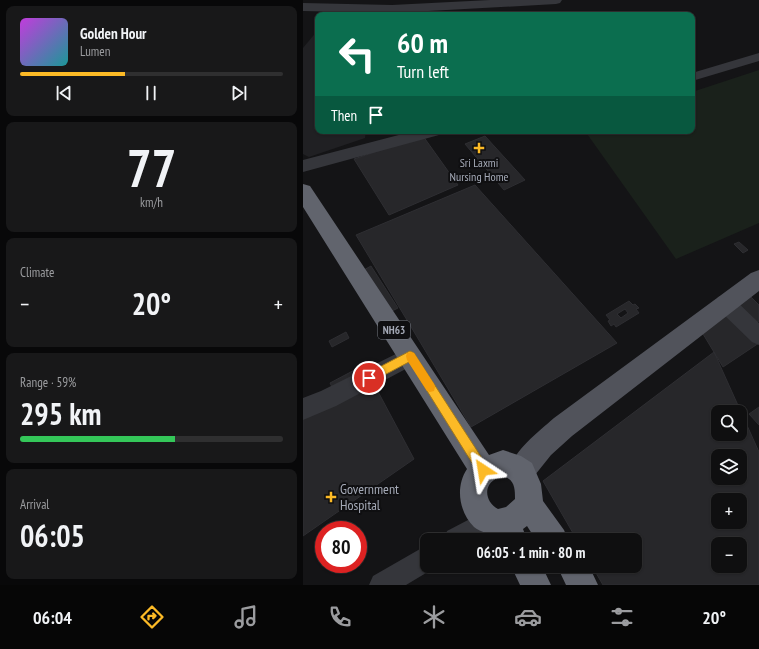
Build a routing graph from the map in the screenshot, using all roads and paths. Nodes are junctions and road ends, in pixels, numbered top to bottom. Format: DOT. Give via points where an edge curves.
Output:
graph roads {
  1 [pos="556,0"];
  2 [pos="303,7"];
  3 [pos="759,57"];
  4 [pos="695,76"];
  5 [pos="423,134"];
  6 [pos="303,166"];
  7 [pos="303,191"];
  8 [pos="759,279"];
  9 [pos="725,303"];
  10 [pos="759,336"];
  11 [pos="410,356"];
  12 [pos="303,409"];
  13 [pos="483,470"];
  14 [pos="521,470"];
  15 [pos="529,506"];
  16 [pos="502,528"];
  17 [pos="483,533"];
  18 [pos="549,533"];
  19 [pos="420,562"];
  20 [pos="529,573"];
  21 [pos="576,573"];
  22 [pos="382,585"];
  23 [pos="536,585"];
  24 [pos="583,585"];
  1 -- 2 [label="street" via="392,9"];
  3 -- 4 [label="street"];
  5 -- 6 [label="street"];
  7 -- 11 [label="highway, NH63"];
  8 -- 9 [label="main road"];
  9 -- 10 [label="street"];
  9 -- 14 [label="main road" via="563,427"];
  11 -- 12 [label="street" via="328,399"];
  11 -- 13 [label="highway, NH63"];
  13 -- 14 [label="highway" via="493,464 503,463"];
  13 -- 16 [label="highway" via="474,486 475,506 480,515"];
  14 -- 15 [label="highway" via="528,485"];
  15 -- 16 [label="highway"];
  15 -- 18 [label="highway"];
  16 -- 17 [label="street"];
  19 -- 22 [label="street"];
  20 -- 23 [label="highway"];
  21 -- 24 [label="highway"];
}
